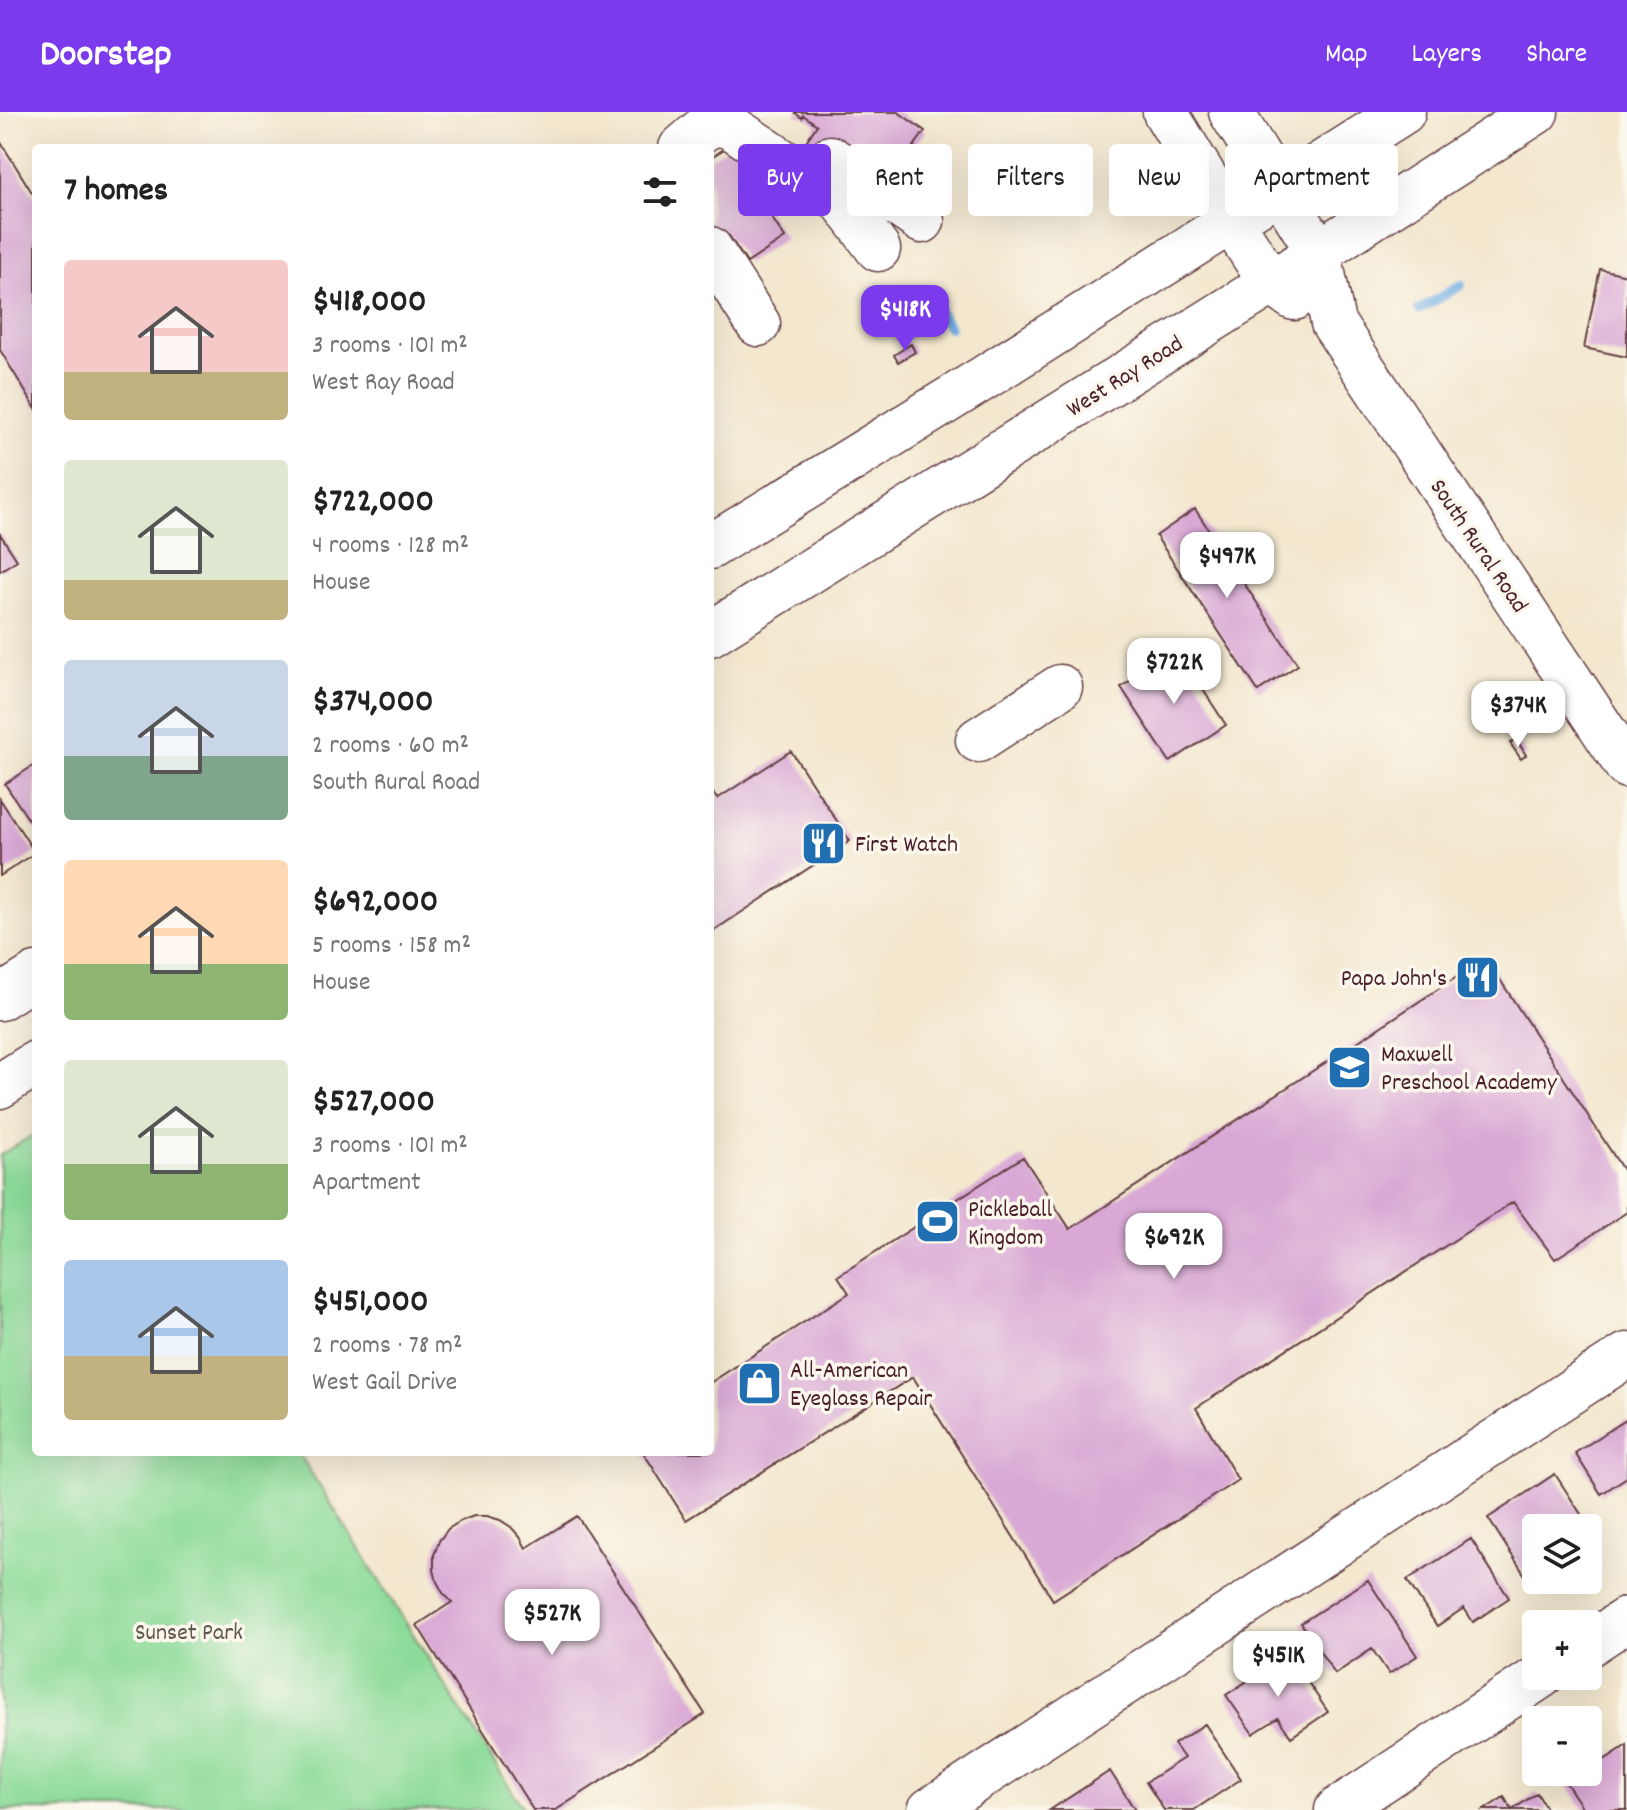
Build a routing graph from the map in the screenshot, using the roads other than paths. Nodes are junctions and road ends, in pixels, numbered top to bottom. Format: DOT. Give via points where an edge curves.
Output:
graph roads {
  1 [pos="771,112"];
  2 [pos="1165,112"];
  3 [pos="1231,112"];
  4 [pos="1403,112"];
  5 [pos="1536,112"];
  6 [pos="686,144"];
  7 [pos="922,221"];
  8 [pos="1300,223"];
  9 [pos="878,249"];
  10 [pos="1251,253"];
  11 [pos="714,255"];
  12 [pos="1333,323"];
  13 [pos="758,324"];
  14 [pos="714,545"];
  15 [pos="714,631"];
  16 [pos="1060,687"];
  17 [pos="978,740"];
  18 [pos="1627,766"];
  19 [pos="32,978"];
  20 [pos="0,998"];
  21 [pos="32,1066"];
  22 [pos="0,1086"];
  23 [pos="1627,1355"];
  24 [pos="1627,1619"];
  25 [pos="1602,1636"];
  26 [pos="1522,1688"];
  27 [pos="930,1810"];
  28 [pos="1337,1810"];
  1 -- 7 [label="main road"];
  2 -- 10 [label="main road"];
  3 -- 8 [label="main road"];
  4 -- 8 [label="main road, West Ray Road"];
  5 -- 8 [label="main road, West Ray Road"];
  6 -- 9 [label="main road" via="717,123 731,127 842,201"];
  8 -- 10 [label="main road, West Ray Road"];
  8 -- 10 [label="main road, West Ray Road"];
  8 -- 12 [label="main road, South Rural Road"];
  10 -- 12 [label="main road, South Rural Road"];
  10 -- 14 [label="main road, West Ray Road" via="984,378"];
  10 -- 15 [label="main road, West Ray Road"];
  11 -- 13 [label="main road"];
  12 -- 18 [label="main road, South Rural Road"];
  16 -- 17 [label="main road"];
  19 -- 20 [label="main road"];
  21 -- 22 [label="main road"];
  23 -- 27 [label="main road"];
  24 -- 25 [label="main road"];
  26 -- 28 [label="main road"];
}
